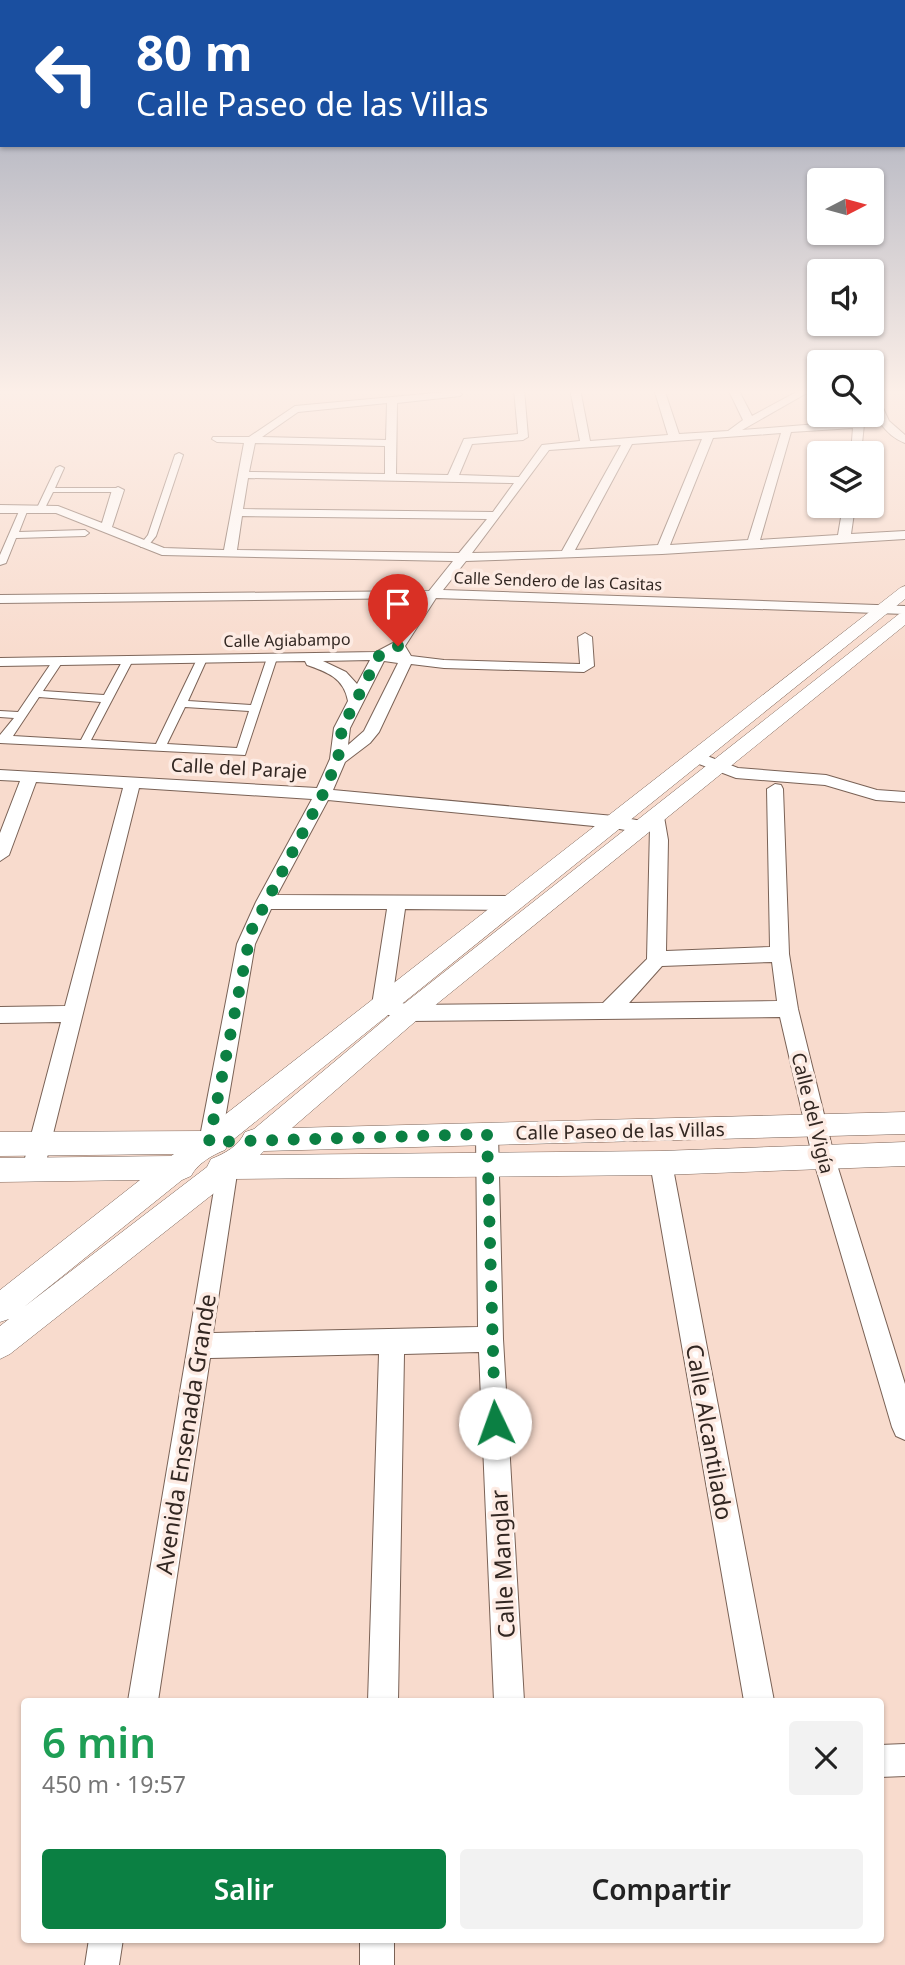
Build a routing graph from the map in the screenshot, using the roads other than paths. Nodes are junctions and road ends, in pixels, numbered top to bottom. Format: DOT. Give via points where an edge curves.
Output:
graph roads {
  1 [pos="523,480"];
  2 [pos="54,481"];
  3 [pos="170,481"];
  4 [pos="241,481"];
  5 [pos="607,481"];
  6 [pos="690,481"];
  7 [pos="772,481"];
  8 [pos="50,490"];
  9 [pos="118,490"];
  10 [pos="41,508"];
  11 [pos="0,509"];
  12 [pos="24,509"];
  13 [pos="236,512"];
  14 [pos="496,516"];
  15 [pos="847,518"];
  16 [pos="106,528"];
  17 [pos="85,533"];
  18 [pos="13,535"];
  19 [pos="905,535"];
  20 [pos="844,538"];
  21 [pos="753,544"];
  22 [pos="144,545"];
  23 [pos="662,550"];
  24 [pos="230,554"];
  25 [pos="567,554"];
  26 [pos="460,558"];
  27 [pos="1,563"];
  28 [pos="905,591"];
  29 [pos="432,595"];
  30 [pos="0,599"];
  31 [pos="881,610"];
  32 [pos="905,610"];
  33 [pos="905,617"];
  34 [pos="585,637"];
  35 [pos="402,653"];
  36 [pos="379,656"];
  37 [pos="272,658"];
  38 [pos="297,658"];
  39 [pos="202,659"];
  40 [pos="128,660"];
  41 [pos="58,661"];
  42 [pos="0,662"];
  43 [pos="36,694"];
  44 [pos="108,699"];
  45 [pos="356,702"];
  46 [pos="181,704"];
  47 [pos="255,708"];
  48 [pos="0,714"];
  49 [pos="21,715"];
  50 [pos="2,739"];
  51 [pos="84,744"];
  52 [pos="160,748"];
  53 [pos="697,757"];
  54 [pos="338,759"];
  55 [pos="719,767"];
  56 [pos="0,775"];
  57 [pos="30,777"];
  58 [pos="132,784"];
  59 [pos="775,789"];
  60 [pos="323,794"];
  61 [pos="905,797"];
  62 [pos="650,821"];
  63 [pos="614,822"];
  64 [pos="0,855"];
  65 [pos="265,902"];
  66 [pos="397,903"];
  67 [pos="510,903"];
  68 [pos="780,954"];
  69 [pos="656,959"];
  70 [pos="382,1005"];
  71 [pos="788,1009"];
  72 [pos="608,1011"];
  73 [pos="409,1013"];
  74 [pos="71,1014"];
  75 [pos="0,1016"];
  76 [pos="905,1123"];
  77 [pos="815,1126"];
  78 [pos="487,1134"];
  79 [pos="258,1140"];
  80 [pos="209,1142"];
  81 [pos="39,1143"];
  82 [pos="0,1144"];
  83 [pos="905,1154"];
  84 [pos="823,1156"];
  85 [pos="661,1163"];
  86 [pos="488,1165"];
  87 [pos="226,1167"];
  88 [pos="33,1169"];
  89 [pos="179,1169"];
  90 [pos="0,1170"];
  91 [pos="0,1308"];
  92 [pos="491,1339"];
  93 [pos="392,1343"];
  94 [pos="0,1344"];
  95 [pos="199,1346"];
  96 [pos="905,1427"];
  97 [pos="143,1698"];
  98 [pos="383,1698"];
  99 [pos="509,1698"];
  100 [pos="758,1698"];
  101 [pos="905,1760"];
  102 [pos="884,1761"];
  103 [pos="105,1943"];
  104 [pos="377,1943"];
  105 [pos="102,1965"];
  106 [pos="377,1965"];
  1 -- 14 [label="street"];
  2 -- 8 [label="street"];
  3 -- 22 [label="street" via="152,536"];
  4 -- 13 [label="street"];
  5 -- 25 [label="street"];
  6 -- 23 [label="street"];
  7 -- 21 [label="street"];
  8 -- 9 [label="street"];
  8 -- 10 [label="street"];
  9 -- 16 [label="street"];
  10 -- 12 [label="street"];
  10 -- 16 [label="street" via="66,512"];
  11 -- 12 [label="street"];
  12 -- 18 [label="street"];
  13 -- 14 [label="street"];
  13 -- 24 [label="street"];
  14 -- 26 [label="street"];
  15 -- 20 [label="street"];
  16 -- 22 [label="street"];
  17 -- 18 [label="street"];
  18 -- 27 [label="street"];
  19 -- 20 [label="street"];
  20 -- 21 [label="street"];
  21 -- 23 [label="street"];
  22 -- 24 [label="street" via="170,553"];
  23 -- 25 [label="street"];
  24 -- 26 [label="street"];
  25 -- 26 [label="street"];
  26 -- 29 [label="street"];
  28 -- 31 [label="street"];
  29 -- 30 [label="street, Calle Sendero de las Casitas"];
  29 -- 31 [label="street, Calle Sendero de las Casitas"];
  29 -- 35 [label="street"];
  31 -- 32 [label="street, Calle Sendero de las Casitas"];
  31 -- 53 [label="street"];
  33 -- 55 [label="street"];
  34 -- 35 [label="street" via="587,666 583,668"];
  35 -- 36 [label="street"];
  35 -- 54 [label="street" via="371,732"];
  36 -- 38 [label="street, Calle Agiabampo"];
  36 -- 45 [label="street"];
  37 -- 38 [label="street, Calle Agiabampo"];
  37 -- 39 [label="street, Calle Agiabampo"];
  37 -- 47 [label="street"];
  38 -- 45 [label="street" via="341,674 350,683"];
  39 -- 40 [label="street, Calle Agiabampo"];
  39 -- 46 [label="street"];
  40 -- 41 [label="street, Calle Agiabampo"];
  40 -- 44 [label="street"];
  41 -- 42 [label="street, Calle Agiabampo"];
  41 -- 43 [label="street"];
  43 -- 44 [label="street"];
  43 -- 49 [label="street"];
  44 -- 51 [label="street"];
  45 -- 54 [label="street" via="342,728"];
  46 -- 47 [label="street"];
  46 -- 52 [label="street"];
  47 -- 52 [label="street" via="241,752"];
  48 -- 49 [label="street"];
  49 -- 50 [label="street"];
  50 -- 51 [label="street"];
  51 -- 52 [label="street"];
  53 -- 55 [label="street"];
  53 -- 63 [label="street"];
  54 -- 60 [label="street"];
  55 -- 61 [label="street" via="746,775 826,780 876,795"];
  55 -- 62 [label="street"];
  56 -- 57 [label="street, Calle del Paraje"];
  57 -- 58 [label="street, Calle del Paraje"];
  57 -- 64 [label="street"];
  58 -- 60 [label="street, Calle del Paraje"];
  58 -- 74 [label="street"];
  59 -- 68 [label="street, Calle del Vigía"];
  60 -- 63 [label="street, Calle del Paraje"];
  60 -- 65 [label="street"];
  62 -- 63 [label="street, Calle del Paraje"];
  62 -- 69 [label="street" via="660,840"];
  62 -- 73 [label="street"];
  63 -- 67 [label="street"];
  65 -- 66 [label="street"];
  65 -- 80 [label="street" via="246,944"];
  66 -- 67 [label="street"];
  66 -- 70 [label="street"];
  67 -- 70 [label="street"];
  68 -- 69 [label="street"];
  68 -- 71 [label="street, Calle del Vigía"];
  69 -- 72 [label="street"];
  70 -- 73 [label="street"];
  70 -- 80 [label="street"];
  71 -- 72 [label="street"];
  71 -- 77 [label="street, Calle del Vigía"];
  72 -- 73 [label="street"];
  73 -- 79 [label="street"];
  74 -- 75 [label="street"];
  74 -- 81 [label="street"];
  76 -- 77 [label="street, Calle Paseo de las Villas"];
  77 -- 78 [label="street, Calle Paseo de las Villas"];
  77 -- 84 [label="street, Calle del Vigía"];
  78 -- 79 [label="street, Calle Paseo de las Villas"];
  78 -- 86 [label="street, Calle Manglar"];
  79 -- 80 [label="street, Calle Paseo de las Villas"];
  79 -- 87 [label="street"];
  80 -- 81 [label="street, Calle Paseo de las Villas"];
  80 -- 89 [label="street"];
  81 -- 82 [label="street, Calle Paseo de las Villas"];
  81 -- 88 [label="street"];
  83 -- 84 [label="street, Calle Paseo de las Villas"];
  84 -- 85 [label="street, Calle Paseo de las Villas"];
  84 -- 96 [label="street, Calle del Vigía"];
  85 -- 86 [label="street, Calle Paseo de las Villas"];
  85 -- 100 [label="street, Calle Alcantilado"];
  86 -- 87 [label="street, Calle Paseo de las Villas"];
  86 -- 92 [label="street, Calle Manglar"];
  87 -- 89 [label="street, Calle Paseo de las Villas"];
  87 -- 94 [label="street"];
  87 -- 95 [label="street, Avenida Ensenada Grande"];
  88 -- 89 [label="street, Calle Paseo de las Villas"];
  88 -- 90 [label="street, Calle Paseo de las Villas"];
  89 -- 91 [label="street"];
  92 -- 93 [label="street"];
  92 -- 99 [label="street, Calle Manglar"];
  93 -- 95 [label="street"];
  93 -- 98 [label="street"];
  95 -- 97 [label="street, Avenida Ensenada Grande"];
  101 -- 102 [label="street"];
  103 -- 105 [label="street"];
  104 -- 106 [label="street"];
}
